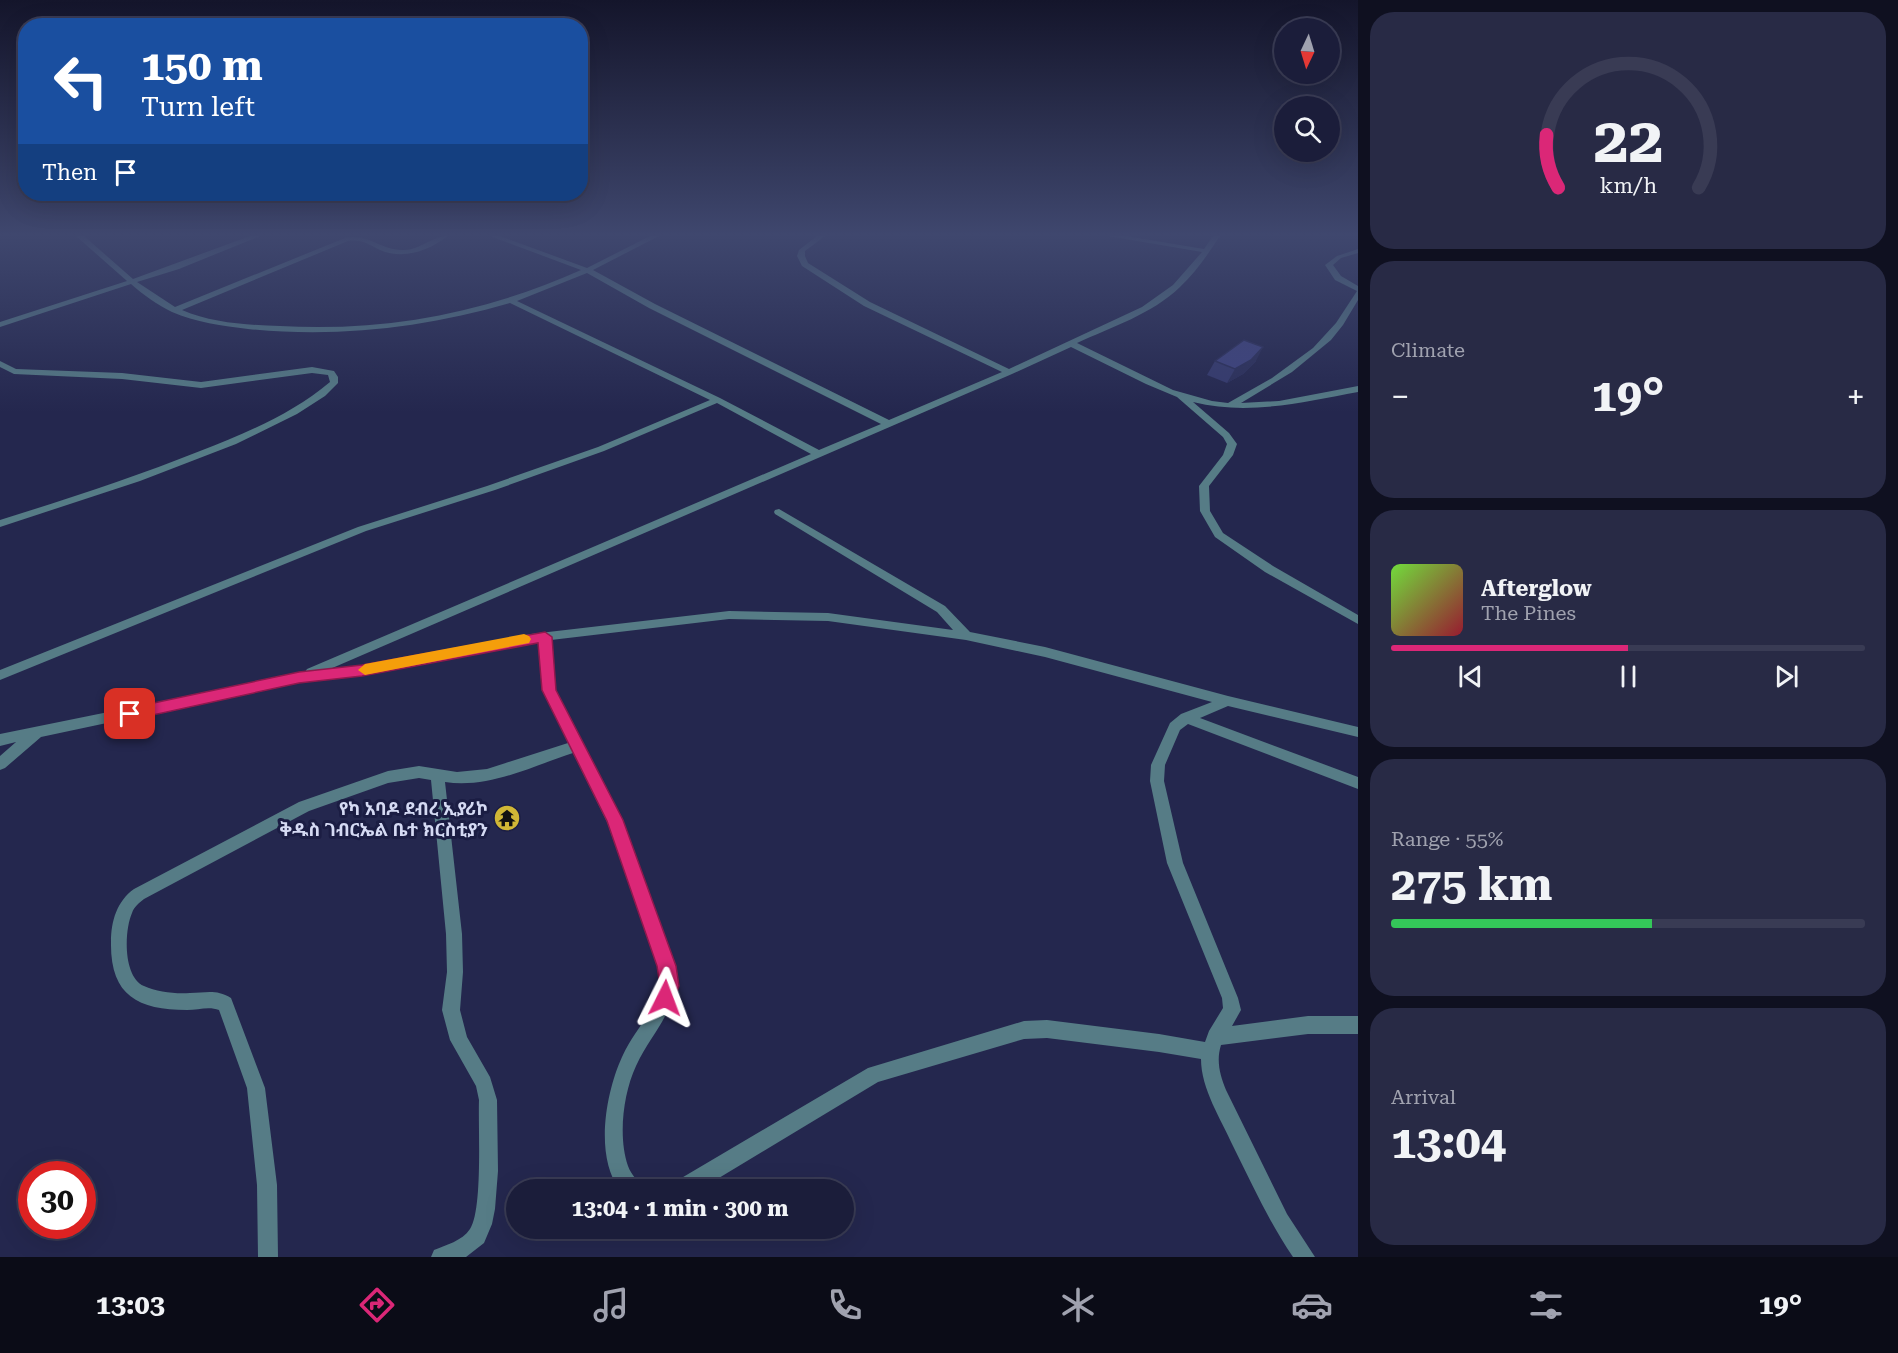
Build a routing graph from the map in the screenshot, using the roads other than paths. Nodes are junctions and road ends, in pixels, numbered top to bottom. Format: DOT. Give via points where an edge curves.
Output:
graph roads {
  1 [pos="92,295"];
  2 [pos="150,295"];
  3 [pos="211,295"];
  4 [pos="530,295"];
  5 [pos="632,295"];
  6 [pos="853,295"];
  7 [pos="1165,295"];
  8 [pos="1356,295"];
  9 [pos="513,302"];
  10 [pos="174,310"];
  11 [pos="0,325"];
  12 [pos="1070,343"];
  13 [pos="0,364"];
  14 [pos="1009,372"];
  15 [pos="1358,389"];
  16 [pos="1181,396"];
  17 [pos="717,400"];
  18 [pos="1229,406"];
  19 [pos="887,423"];
  20 [pos="818,453"];
  21 [pos="779,512"];
  22 [pos="0,524"];
  23 [pos="1358,620"];
  24 [pos="966,636"];
  25 [pos="545,637"];
  26 [pos="0,675"];
  27 [pos="299,677"];
  28 [pos="1228,701"];
  29 [pos="1186,718"];
  30 [pos="37,732"];
  31 [pos="1358,732"];
  32 [pos="0,740"];
  33 [pos="576,746"];
  34 [pos="0,764"];
  35 [pos="437,774"];
  36 [pos="1358,783"];
  37 [pos="1358,1025"];
  38 [pos="1212,1045"];
  39 [pos="623,1179"];
  40 [pos="698,1179"];
  41 [pos="268,1257"];
  42 [pos="441,1257"];
  43 [pos="1305,1257"];
  1 -- 11 [label="street"];
  2 -- 10 [label="street"];
  3 -- 10 [label="street"];
  4 -- 9 [label="street"];
  5 -- 19 [label="street"];
  6 -- 14 [label="street"];
  7 -- 12 [label="street" via="1145,309"];
  8 -- 18 [label="street" via="1322,344 1267,386"];
  9 -- 10 [label="street" via="429,322 324,331 244,326"];
  9 -- 17 [label="street"];
  12 -- 14 [label="street"];
  12 -- 16 [label="street"];
  13 -- 22 [label="street" via="14,371 122,376 186,384 312,370 331,373 334,383 283,418 241,438 145,476"];
  14 -- 19 [label="street"];
  15 -- 18 [label="street" via="1253,406"];
  16 -- 18 [label="street"];
  16 -- 23 [label="street" via="1232,444 1204,486 1205,511 1219,535"];
  17 -- 20 [label="street"];
  17 -- 26 [label="street" via="601,449 362,529"];
  19 -- 20 [label="street"];
  20 -- 27 [label="street"];
  21 -- 24 [label="street" via="941,609"];
  24 -- 25 [label="street" via="828,617 729,615"];
  24 -- 28 [label="street" via="1045,652"];
  25 -- 27 [label="street" via="362,670"];
  25 -- 33 [label="street" via="549,690"];
  27 -- 30 [label="street"];
  28 -- 29 [label="street"];
  28 -- 31 [label="street"];
  29 -- 36 [label="street"];
  29 -- 38 [label="street" via="1175,727 1158,765 1157,781 1175,863 1230,998 1232,1010"];
  30 -- 32 [label="street"];
  30 -- 34 [label="street"];
  33 -- 35 [label="street" via="488,775 457,778"];
  33 -- 39 [label="street" via="615,820 666,966 669,986 661,1010 628,1063 617,1101 615,1155"];
  35 -- 41 [label="street" via="418,772 388,777 304,806 139,894 126,905 121,919 121,970 125,982 135,991 170,1001 218,999 225,1004 256,1088 267,1185"];
  35 -- 42 [label="street" via="454,934 451,1010 459,1040 484,1083 488,1101 486,1208 477,1235 463,1249"];
  37 -- 38 [label="street" via="1308,1025"];
  38 -- 40 [label="street" via="1024,1030 874,1074"];
  38 -- 43 [label="street" via="1210,1071 1218,1094 1280,1221"];
}
